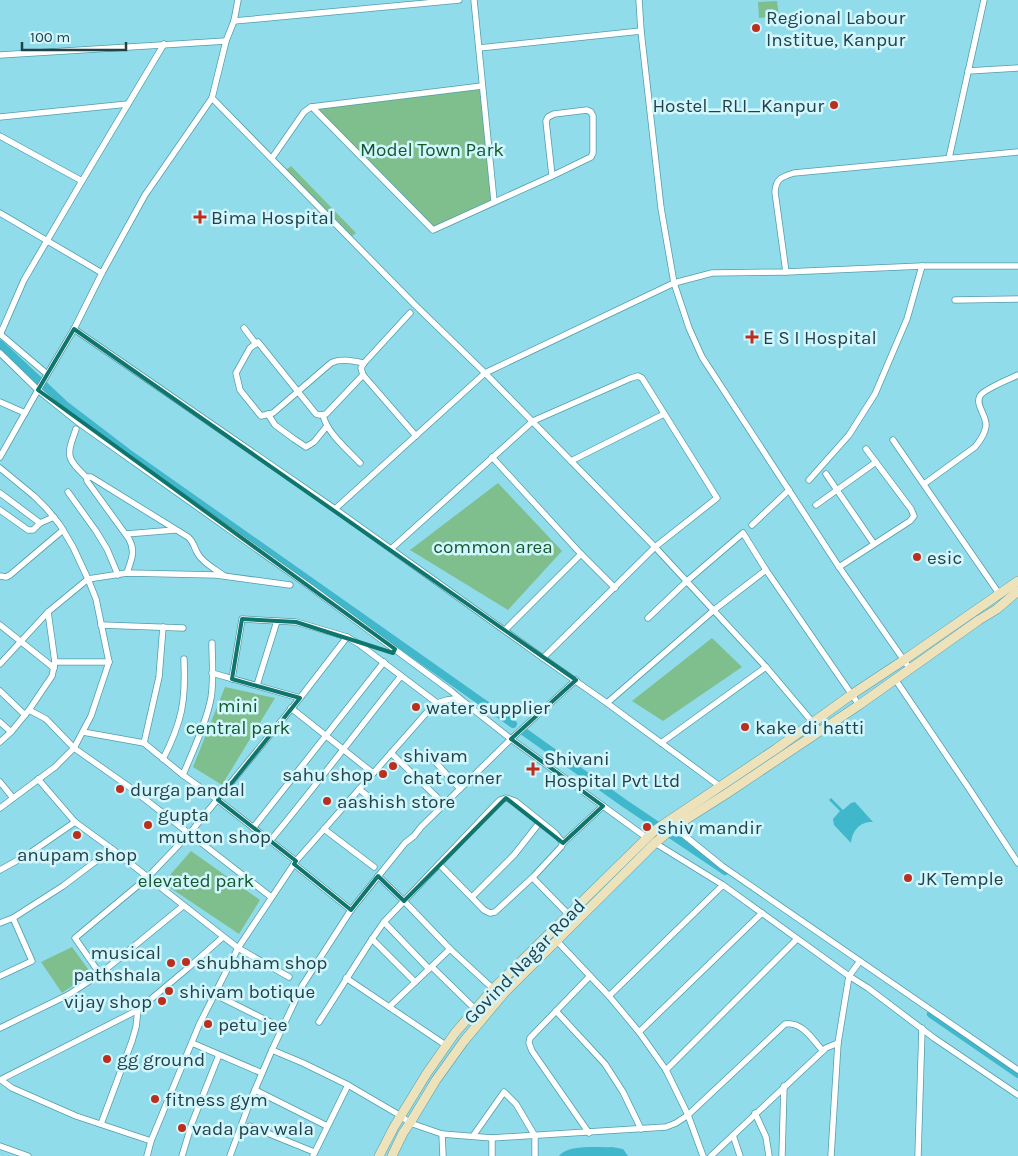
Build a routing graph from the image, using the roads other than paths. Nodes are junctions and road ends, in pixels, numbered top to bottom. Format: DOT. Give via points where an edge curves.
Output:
graph roads {
  1 [pos="238,0"];
  2 [pos="459,0"];
  3 [pos="474,0"];
  4 [pos="639,0"];
  5 [pos="984,0"];
  6 [pos="234,21"];
  7 [pos="641,31"];
  8 [pos="226,41"];
  9 [pos="164,44"];
  10 [pos="479,48"];
  11 [pos="0,55"];
  12 [pos="1018,68"];
  13 [pos="968,72"];
  14 [pos="482,86"];
  15 [pos="212,98"];
  16 [pos="128,104"];
  17 [pos="311,107"];
  18 [pos="0,117"];
  19 [pos="0,136"];
  20 [pos="1018,152"];
  21 [pos="272,158"];
  22 [pos="949,158"];
  23 [pos="552,176"];
  24 [pos="82,181"];
  25 [pos="494,201"];
  26 [pos="0,213"];
  27 [pos="46,241"];
  28 [pos="922,266"];
  29 [pos="1018,266"];
  30 [pos="786,272"];
  31 [pos="102,273"];
  32 [pos="674,284"];
  33 [pos="1018,299"];
  34 [pos="955,300"];
  35 [pos="410,313"];
  36 [pos="244,328"];
  37 [pos="74,329"];
  38 [pos="0,334"];
  39 [pos="256,344"];
  40 [pos="0,355"];
  41 [pos="364,363"];
  42 [pos="486,373"];
  43 [pos="47,374"];
  44 [pos="363,374"];
  45 [pos="1018,375"];
  46 [pos="39,389"];
  47 [pos="298,392"];
  48 [pos="0,402"];
  49 [pos="25,413"];
  50 [pos="268,414"];
  51 [pos="664,414"];
  52 [pos="323,415"];
  53 [pos="532,421"];
  54 [pos="327,426"];
  55 [pos="76,429"];
  56 [pos="416,436"];
  57 [pos="894,440"];
  58 [pos="866,449"];
  59 [pos="0,457"];
  60 [pos="492,457"];
  61 [pos="571,461"];
  62 [pos="876,462"];
  63 [pos="360,463"];
  64 [pos="0,468"];
  65 [pos="826,474"];
  66 [pos="87,478"];
  67 [pos="809,480"];
  68 [pos="924,484"];
  69 [pos="789,490"];
  70 [pos="838,490"];
  71 [pos="68,492"];
  72 [pos="0,493"];
  73 [pos="816,505"];
  74 [pos="335,509"];
  75 [pos="0,510"];
  76 [pos="54,517"];
  77 [pos="40,523"];
  78 [pos="752,526"];
  79 [pos="63,530"];
  80 [pos="176,530"];
  81 [pos="126,534"];
  82 [pos="874,544"];
  83 [pos="655,547"];
  84 [pos="391,549"];
  85 [pos="581,554"];
  86 [pos="839,567"];
  87 [pos="766,570"];
  88 [pos="127,573"];
  89 [pos="118,575"];
  90 [pos="0,576"];
  91 [pos="225,577"];
  92 [pos="88,580"];
  93 [pos="687,581"];
  94 [pos="1018,581"];
  95 [pos="290,585"];
  96 [pos="615,588"];
  97 [pos="1018,590"];
  98 [pos="1000,594"];
  99 [pos="1018,599"];
  100 [pos="1002,605"];
  101 [pos="714,610"];
  102 [pos="48,612"];
  103 [pos="648,618"];
  104 [pos="278,621"];
  105 [pos="0,625"];
  106 [pos="101,626"];
  107 [pos="163,627"];
  108 [pos="184,628"];
  109 [pos="505,630"];
  110 [pos="347,637"];
  111 [pos="20,642"];
  112 [pos="212,643"];
  113 [pos="543,658"];
  114 [pos="184,659"];
  115 [pos="904,660"];
  116 [pos="109,662"];
  117 [pos="384,662"];
  118 [pos="0,664"];
  119 [pos="54,665"];
  120 [pos="766,667"];
  121 [pos="910,669"];
  122 [pos="212,673"];
  123 [pos="401,676"];
  124 [pos="232,679"];
  125 [pos="895,679"];
  126 [pos="576,680"];
  127 [pos="257,686"];
  128 [pos="0,691"];
  129 [pos="851,695"];
  130 [pos="300,698"];
  131 [pos="464,702"];
  132 [pos="437,703"];
  133 [pos="607,703"];
  134 [pos="859,705"];
  135 [pos="291,708"];
  136 [pos="27,713"];
  137 [pos="0,722"];
  138 [pos="812,723"];
  139 [pos="820,731"];
  140 [pos="12,732"];
  141 [pos="83,732"];
  142 [pos="325,736"];
  143 [pos="511,739"];
  144 [pos="0,742"];
  145 [pos="144,743"];
  146 [pos="661,743"];
  147 [pos="74,748"];
  148 [pos="342,750"];
  149 [pos="391,753"];
  150 [pos="429,755"];
  151 [pos="163,759"];
  152 [pos="373,773"];
  153 [pos="183,775"];
  154 [pos="38,779"];
  155 [pos="0,782"];
  156 [pos="720,786"];
  157 [pos="359,789"];
  158 [pos="460,789"];
  159 [pos="726,794"];
  160 [pos="13,798"];
  161 [pos="218,800"];
  162 [pos="444,804"];
  163 [pos="380,806"];
  164 [pos="602,806"];
  165 [pos="0,808"];
  166 [pos="75,822"];
  167 [pos="540,822"];
  168 [pos="670,827"];
  169 [pos="254,828"];
  170 [pos="324,829"];
  171 [pos="190,834"];
  172 [pos="655,837"];
  173 [pos="270,841"];
  174 [pos="563,843"];
  175 [pos="112,849"];
  176 [pos="295,863"];
  177 [pos="1018,863"];
  178 [pos="439,864"];
  179 [pos="374,867"];
  180 [pos="0,870"];
  181 [pos="378,876"];
  182 [pos="147,878"];
  183 [pos="532,878"];
  184 [pos="723,885"];
  185 [pos="271,897"];
  186 [pos="472,897"];
  187 [pos="404,901"];
  188 [pos="183,906"];
  189 [pos="352,910"];
  190 [pos="762,912"];
  191 [pos="568,914"];
  192 [pos="13,918"];
  193 [pos="384,922"];
  194 [pos="0,923"];
  195 [pos="223,937"];
  196 [pos="372,939"];
  197 [pos="798,939"];
  198 [pos="557,941"];
  199 [pos="238,948"];
  200 [pos="450,949"];
  201 [pos="860,961"];
  202 [pos="430,968"];
  203 [pos="100,974"];
  204 [pos="0,976"];
  205 [pos="590,976"];
  206 [pos="849,976"];
  207 [pos="289,977"];
  208 [pos="346,978"];
  209 [pos="415,982"];
  210 [pos="492,989"];
  211 [pos="214,994"];
  212 [pos="502,996"];
  213 [pos="609,996"];
  214 [pos="389,1007"];
  215 [pos="475,1009"];
  216 [pos="138,1010"];
  217 [pos="556,1011"];
  218 [pos="319,1022"];
  219 [pos="272,1023"];
  220 [pos="0,1028"];
  221 [pos="922,1028"];
  222 [pos="639,1032"];
  223 [pos="192,1043"];
  224 [pos="838,1043"];
  225 [pos="447,1046"];
  226 [pos="272,1050"];
  227 [pos="823,1051"];
  228 [pos="219,1054"];
  229 [pos="666,1070"];
  230 [pos="1018,1070"];
  231 [pos="262,1073"];
  232 [pos="0,1080"];
  233 [pos="348,1085"];
  234 [pos="784,1086"];
  235 [pos="255,1090"];
  236 [pos="1018,1095"];
  237 [pos="755,1113"];
  238 [pos="688,1115"];
  239 [pos="401,1116"];
  240 [pos="410,1123"];
  241 [pos="101,1124"];
  242 [pos="250,1126"];
  243 [pos="327,1126"];
  244 [pos="641,1129"];
  245 [pos="589,1132"];
  246 [pos="442,1134"];
  247 [pos="733,1135"];
  248 [pos="473,1136"];
  249 [pos="535,1136"];
  250 [pos="492,1138"];
  251 [pos="151,1141"];
  252 [pos="0,1146"];
  253 [pos="314,1154"];
  254 [pos="28,1156"];
  255 [pos="147,1156"];
  256 [pos="182,1156"];
  257 [pos="230,1156"];
  258 [pos="379,1156"];
  259 [pos="392,1156"];
  260 [pos="443,1156"];
  261 [pos="492,1156"];
  262 [pos="535,1156"];
  263 [pos="703,1156"];
  264 [pos="711,1156"];
  265 [pos="740,1156"];
  266 [pos="769,1156"];
  267 [pos="782,1156"];
  268 [pos="831,1156"];
  269 [pos="918,1156"];
  1 -- 6 [label="street"];
  2 -- 6 [label="street"];
  3 -- 10 [label="street"];
  4 -- 7 [label="street"];
  5 -- 13 [label="street"];
  6 -- 8 [label="street"];
  7 -- 10 [label="street"];
  7 -- 32 [label="street" via="660,208"];
  8 -- 9 [label="street"];
  8 -- 15 [label="street"];
  9 -- 11 [label="street"];
  9 -- 16 [label="street"];
  10 -- 14 [label="street"];
  12 -- 13 [label="street"];
  13 -- 22 [label="street"];
  14 -- 17 [label="street"];
  14 -- 25 [label="street"];
  15 -- 21 [label="street"];
  15 -- 31 [label="street" via="145,195"];
  16 -- 18 [label="street"];
  16 -- 24 [label="street"];
  17 -- 21 [label="street" via="304,112"];
  17 -- 25 [label="street" via="433,230"];
  19 -- 24 [label="street"];
  20 -- 22 [label="street"];
  21 -- 42 [label="street"];
  22 -- 30 [label="street" via="794,173 779,179 775,192"];
  23 -- 23 [label="street" via="546,120 554,114 591,112 591,157"];
  23 -- 25 [label="street"];
  24 -- 27 [label="street"];
  26 -- 27 [label="street"];
  27 -- 31 [label="street"];
  27 -- 38 [label="street"];
  28 -- 29 [label="street"];
  28 -- 30 [label="street"];
  28 -- 67 [label="street" via="907,319 876,394 849,435"];
  30 -- 32 [label="street" via="712,273"];
  31 -- 37 [label="street"];
  32 -- 42 [label="street"];
  32 -- 69 [label="street" via="702,357"];
  33 -- 34 [label="street"];
  35 -- 41 [label="street"];
  36 -- 39 [label="street"];
  37 -- 43 [label="street"];
  37 -- 74 [label="street"];
  38 -- 43 [label="street"];
  39 -- 47 [label="street" via="258,342"];
  39 -- 50 [label="street" via="250,348 236,373 240,390 262,416"];
  40 -- 46 [label="street"];
  41 -- 44 [label="street" via="361,368"];
  41 -- 47 [label="street" via="336,360"];
  42 -- 53 [label="street"];
  42 -- 56 [label="street"];
  43 -- 46 [label="street"];
  44 -- 52 [label="street"];
  44 -- 56 [label="street"];
  45 -- 68 [label="street" via="980,396 986,426 979,442"];
  46 -- 49 [label="street"];
  46 -- 131 [label="street" via="79,422 342,610"];
  47 -- 50 [label="street"];
  47 -- 52 [label="street" via="316,414"];
  48 -- 49 [label="street"];
  49 -- 59 [label="street"];
  50 -- 54 [label="street" via="275,425 306,447"];
  51 -- 53 [label="street" via="638,376"];
  51 -- 61 [label="street"];
  51 -- 83 [label="street" via="717,498"];
  52 -- 54 [label="street"];
  53 -- 60 [label="street"];
  53 -- 61 [label="street"];
  54 -- 63 [label="street"];
  55 -- 66 [label="street" via="70,458"];
  56 -- 74 [label="street"];
  57 -- 68 [label="street"];
  58 -- 62 [label="street"];
  60 -- 84 [label="street"];
  60 -- 85 [label="street"];
  61 -- 83 [label="street"];
  62 -- 70 [label="street"];
  62 -- 82 [label="street" via="914,516"];
  64 -- 76 [label="street"];
  65 -- 70 [label="street"];
  66 -- 80 [label="street" via="91,477"];
  66 -- 81 [label="street"];
  68 -- 98 [label="street"];
  69 -- 78 [label="street"];
  69 -- 86 [label="street"];
  70 -- 73 [label="street"];
  70 -- 82 [label="street"];
  71 -- 89 [label="street" via="107,549"];
  72 -- 77 [label="street"];
  74 -- 84 [label="street"];
  75 -- 77 [label="street" via="28,530 33,530"];
  76 -- 77 [label="street"];
  76 -- 79 [label="street"];
  79 -- 90 [label="street" via="10,575"];
  79 -- 92 [label="street"];
  80 -- 81 [label="street"];
  80 -- 91 [label="street" via="192,540 200,557"];
  81 -- 88 [label="street" via="134,550"];
  82 -- 86 [label="street"];
  83 -- 93 [label="street"];
  83 -- 96 [label="street"];
  84 -- 109 [label="street"];
  85 -- 96 [label="street"];
  85 -- 109 [label="street"];
  86 -- 115 [label="street"];
  87 -- 93 [label="street" via="743,533"];
  87 -- 101 [label="street"];
  87 -- 129 [label="street"];
  88 -- 89 [label="street"];
  88 -- 91 [label="street"];
  89 -- 92 [label="street"];
  91 -- 95 [label="street"];
  92 -- 102 [label="street"];
  92 -- 106 [label="street" via="96,599"];
  93 -- 101 [label="street"];
  93 -- 103 [label="street"];
  94 -- 98 [label="main road"];
  96 -- 113 [label="street"];
  97 -- 98 [label="main road"];
  97 -- 100 [label="main road"];
  98 -- 115 [label="main road"];
  99 -- 100 [label="main road"];
  100 -- 121 [label="main road"];
  101 -- 120 [label="street"];
  101 -- 133 [label="street"];
  102 -- 111 [label="street"];
  102 -- 119 [label="street"];
  104 -- 110 [label="street" via="296,622"];
  104 -- 124 [label="street" via="242,619"];
  104 -- 127 [label="street"];
  105 -- 111 [label="street"];
  106 -- 107 [label="street"];
  106 -- 116 [label="street"];
  107 -- 108 [label="street"];
  107 -- 145 [label="street" via="158,676"];
  109 -- 113 [label="street"];
  110 -- 117 [label="street"];
  110 -- 130 [label="street"];
  111 -- 118 [label="street"];
  111 -- 119 [label="street"];
  112 -- 122 [label="street"];
  113 -- 126 [label="street"];
  114 -- 151 [label="street" via="185,691 180,718"];
  115 -- 121 [label="street"];
  115 -- 129 [label="main road"];
  116 -- 119 [label="street"];
  116 -- 141 [label="street"];
  117 -- 123 [label="street"];
  117 -- 142 [label="street"];
  119 -- 136 [label="street" via="52,676"];
  120 -- 138 [label="street"];
  120 -- 146 [label="street"];
  121 -- 125 [label="main road"];
  122 -- 124 [label="street"];
  122 -- 153 [label="street" via="206,716"];
  123 -- 132 [label="street"];
  123 -- 148 [label="street"];
  124 -- 127 [label="street"];
  125 -- 134 [label="main road"];
  125 -- 177 [label="street"];
  126 -- 133 [label="street"];
  126 -- 143 [label="street"];
  127 -- 130 [label="street"];
  128 -- 136 [label="street"];
  129 -- 134 [label="street"];
  129 -- 138 [label="main road"];
  130 -- 135 [label="street"];
  131 -- 132 [label="street" via="447,700"];
  131 -- 143 [label="street"];
  132 -- 149 [label="street"];
  133 -- 146 [label="street"];
  134 -- 139 [label="main road"];
  135 -- 142 [label="street"];
  135 -- 161 [label="street"];
  136 -- 140 [label="street"];
  136 -- 147 [label="street" via="46,719"];
  137 -- 140 [label="street"];
  138 -- 139 [label="street"];
  138 -- 156 [label="main road"];
  139 -- 159 [label="main road"];
  140 -- 144 [label="street"];
  141 -- 145 [label="street"];
  141 -- 147 [label="street"];
  142 -- 148 [label="street"];
  142 -- 169 [label="street"];
  143 -- 158 [label="street"];
  143 -- 164 [label="street"];
  145 -- 151 [label="street"];
  146 -- 156 [label="street"];
  147 -- 154 [label="street"];
  147 -- 171 [label="street"];
  148 -- 152 [label="street"];
  148 -- 173 [label="street"];
  149 -- 152 [label="street"];
  149 -- 162 [label="street"];
  150 -- 158 [label="street"];
  151 -- 153 [label="street"];
  152 -- 157 [label="street"];
  153 -- 161 [label="street"];
  154 -- 160 [label="street"];
  154 -- 166 [label="street"];
  155 -- 160 [label="street"];
  156 -- 159 [label="street"];
  156 -- 168 [label="main road"];
  157 -- 163 [label="street"];
  157 -- 170 [label="street"];
  158 -- 162 [label="street"];
  159 -- 168 [label="main road"];
  160 -- 165 [label="street"];
  161 -- 169 [label="street"];
  161 -- 171 [label="street"];
  162 -- 181 [label="street"];
  164 -- 172 [label="street"];
  164 -- 174 [label="street"];
  166 -- 175 [label="street"];
  166 -- 180 [label="street"];
  167 -- 174 [label="street"];
  167 -- 178 [label="street" via="515,801 500,800"];
  167 -- 186 [label="street" via="514,856"];
  168 -- 172 [label="main road"];
  168 -- 201 [label="street"];
  169 -- 173 [label="street"];
  170 -- 176 [label="street"];
  170 -- 179 [label="street"];
  171 -- 182 [label="street"];
  171 -- 185 [label="street"];
  172 -- 184 [label="street"];
  172 -- 191 [label="main road, Govind Nagar Road"];
  172 -- 198 [label="main road, Govind Nagar Road"];
  173 -- 176 [label="street"];
  174 -- 183 [label="street"];
  175 -- 182 [label="street"];
  175 -- 192 [label="street"];
  176 -- 185 [label="street"];
  176 -- 189 [label="street"];
  178 -- 186 [label="street"];
  178 -- 187 [label="street"];
  181 -- 187 [label="street"];
  181 -- 189 [label="street"];
  182 -- 188 [label="street"];
  182 -- 203 [label="street" via="75,938"];
  183 -- 186 [label="street" via="495,912 484,910"];
  183 -- 191 [label="street"];
  184 -- 190 [label="street"];
  184 -- 213 [label="street"];
  185 -- 199 [label="street"];
  187 -- 193 [label="street"];
  187 -- 200 [label="street"];
  188 -- 195 [label="street"];
  188 -- 203 [label="street"];
  189 -- 226 [label="street" via="302,986"];
  190 -- 197 [label="street"];
  190 -- 222 [label="street"];
  191 -- 210 [label="main road, Govind Nagar Road"];
  192 -- 194 [label="street"];
  192 -- 204 [label="street" via="32,960"];
  193 -- 196 [label="street"];
  193 -- 202 [label="street"];
  195 -- 199 [label="street"];
  195 -- 216 [label="street"];
  196 -- 208 [label="street"];
  196 -- 209 [label="street"];
  197 -- 206 [label="street"];
  197 -- 229 [label="street"];
  198 -- 205 [label="street"];
  198 -- 212 [label="main road, Govind Nagar Road"];
  199 -- 207 [label="street"];
  199 -- 211 [label="street"];
  200 -- 202 [label="street"];
  200 -- 210 [label="street"];
  201 -- 206 [label="street"];
  201 -- 230 [label="street"];
  202 -- 209 [label="street"];
  202 -- 215 [label="street"];
  203 -- 220 [label="street" via="68,995"];
  205 -- 213 [label="street"];
  205 -- 217 [label="street"];
  206 -- 221 [label="street"];
  206 -- 224 [label="street"];
  208 -- 214 [label="street"];
  208 -- 218 [label="street"];
  209 -- 214 [label="street"];
  210 -- 212 [label="street"];
  210 -- 215 [label="main road, Govind Nagar Road"];
  211 -- 219 [label="street"];
  211 -- 223 [label="street"];
  212 -- 240 [label="main road, Govind Nagar Road" via="451,1058"];
  213 -- 222 [label="street"];
  214 -- 225 [label="street"];
  215 -- 225 [label="main road, Govind Nagar Road"];
  216 -- 232 [label="street"];
  216 -- 241 [label="street" via="132,1041"];
  217 -- 244 [label="street" via="605,1064 624,1092"];
  217 -- 245 [label="street" via="529,1043"];
  221 -- 236 [label="street"];
  221 -- 269 [label="street"];
  222 -- 229 [label="street"];
  223 -- 228 [label="street"];
  223 -- 251 [label="street"];
  224 -- 227 [label="street"];
  224 -- 268 [label="street"];
  225 -- 239 [label="main road, Govind Nagar Road"];
  226 -- 231 [label="street"];
  226 -- 233 [label="street"];
  227 -- 234 [label="street"];
  227 -- 238 [label="street" via="802,1028 785,1024"];
  228 -- 231 [label="street"];
  228 -- 256 [label="street"];
  229 -- 238 [label="street"];
  231 -- 235 [label="street"];
  232 -- 241 [label="street" via="76,1116"];
  233 -- 239 [label="street"];
  233 -- 243 [label="street"];
  234 -- 237 [label="street"];
  234 -- 267 [label="street"];
  235 -- 243 [label="street"];
  235 -- 257 [label="street"];
  237 -- 247 [label="street"];
  237 -- 266 [label="street" via="766,1137"];
  238 -- 244 [label="street" via="666,1127"];
  238 -- 263 [label="street"];
  239 -- 240 [label="street"];
  239 -- 258 [label="main road, Govind Nagar Road"];
  240 -- 246 [label="street"];
  240 -- 259 [label="main road, Govind Nagar Road"];
  241 -- 251 [label="street"];
  242 -- 253 [label="street"];
  243 -- 253 [label="street"];
  244 -- 245 [label="street"];
  245 -- 249 [label="street"];
  246 -- 248 [label="street"];
  246 -- 260 [label="street"];
  247 -- 264 [label="street"];
  247 -- 265 [label="street"];
  248 -- 249 [label="street" via="504,1092 516,1104"];
  248 -- 250 [label="street"];
  249 -- 250 [label="street"];
  249 -- 262 [label="street"];
  250 -- 261 [label="street"];
  251 -- 255 [label="street"];
  252 -- 254 [label="street"];
}
